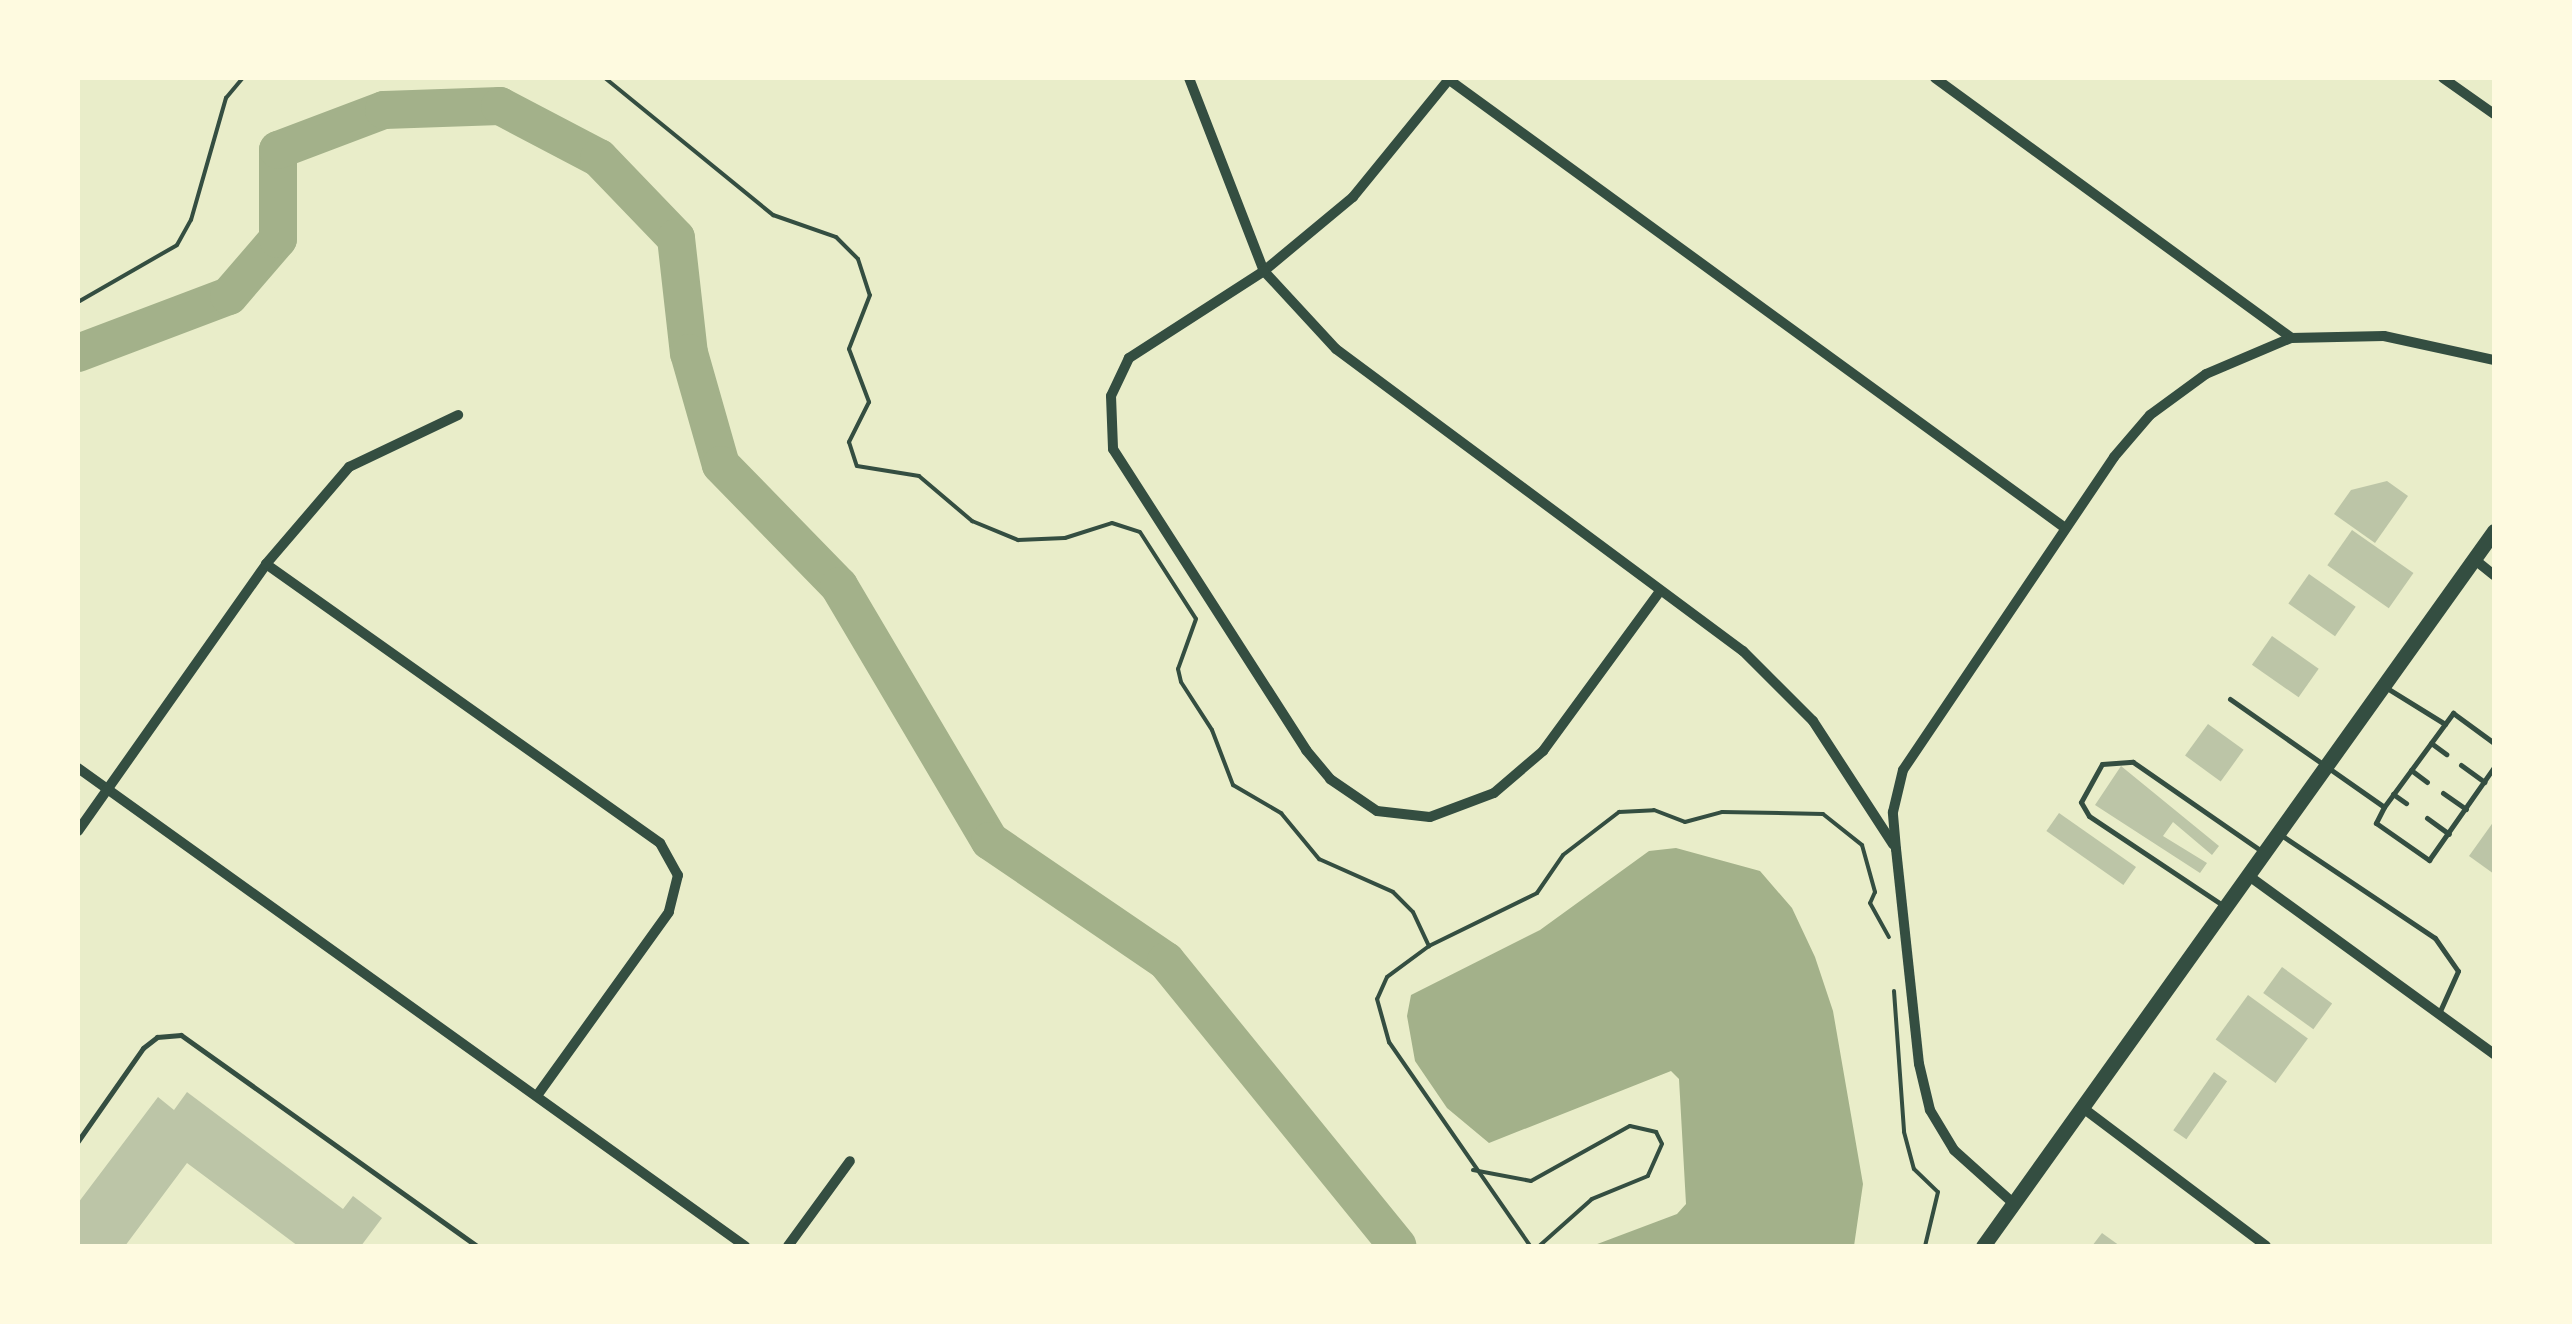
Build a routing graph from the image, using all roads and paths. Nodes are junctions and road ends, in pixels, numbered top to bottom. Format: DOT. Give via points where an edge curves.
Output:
graph roads {
  1 [pos="243,78"];
  2 [pos="606,78"];
  3 [pos="1188,78"];
  4 [pos="1449,78"];
  5 [pos="1935,78"];
  6 [pos="2444,78"];
  7 [pos="2494,114"];
  8 [pos="1264,271"];
  9 [pos="78,302"];
  10 [pos="2291,338"];
  11 [pos="2494,360"];
  12 [pos="458,416"];
  13 [pos="2065,528"];
  14 [pos="2494,531"];
  15 [pos="2474,560"];
  16 [pos="266,564"];
  17 [pos="2494,575"];
  18 [pos="1658,594"];
  19 [pos="2385,686"];
  20 [pos="2230,700"];
  21 [pos="2445,724"];
  22 [pos="2431,742"];
  23 [pos="2494,742"];
  24 [pos="2446,754"];
  25 [pos="2461,765"];
  26 [pos="2494,767"];
  27 [pos="78,768"];
  28 [pos="2327,769"];
  29 [pos="2411,770"];
  30 [pos="2427,782"];
  31 [pos="2484,782"];
  32 [pos="108,790"];
  33 [pos="2443,793"];
  34 [pos="2394,794"];
  35 [pos="2406,803"];
  36 [pos="2384,808"];
  37 [pos="2466,809"];
  38 [pos="2427,818"];
  39 [pos="78,831"];
  40 [pos="2279,834"];
  41 [pos="2449,834"];
  42 [pos="1896,849"];
  43 [pos="2265,854"];
  44 [pos="2249,876"];
  45 [pos="2226,908"];
  46 [pos="1429,946"];
  47 [pos="1892,956"];
  48 [pos="1893,972"];
  49 [pos="2438,1014"];
  50 [pos="2494,1054"];
  51 [pos="537,1096"];
  52 [pos="2083,1108"];
  53 [pos="78,1141"];
  54 [pos="850,1161"];
  55 [pos="1473,1170"];
  56 [pos="2013,1203"];
  57 [pos="476,1246"];
  58 [pos="745,1246"];
  59 [pos="788,1246"];
  60 [pos="1530,1246"];
  61 [pos="1540,1246"];
  62 [pos="1926,1246"];
  63 [pos="1983,1246"];
  64 [pos="2266,1246"];
  1 -- 9 [label="path" via="226,98 191,220 177,245"];
  2 -- 46 [label="path" via="772,216 836,237 858,259 870,295 850,349 869,402 849,442 857,466 919,476 972,520 1018,540 1065,538 1112,523 1140,532 1196,620 1178,669 1233,785 1281,813 1319,858 1394,892 1414,912"];
  3 -- 8 [label="street"];
  4 -- 8 [label="street" via="1353,197"];
  4 -- 13 [label="street"];
  5 -- 10 [label="street"];
  6 -- 7 [label="street"];
  8 -- 18 [label="street" via="1336,350"];
  8 -- 18 [label="street" via="1128,358 1111,396 1112,449 1330,779 1377,811 1430,817 1494,793 1543,750"];
  10 -- 11 [label="street" via="2384,336"];
  10 -- 13 [label="street" via="2206,374 2150,415"];
  12 -- 16 [label="street" via="349,467"];
  13 -- 42 [label="street" via="1903,770 1893,812"];
  14 -- 15 [label="main road"];
  15 -- 17 [label="street"];
  15 -- 19 [label="main road"];
  16 -- 32 [label="street"];
  16 -- 51 [label="street" via="660,843 678,876 658,928"];
  18 -- 42 [label="street" via="1743,651 1813,721"];
  19 -- 21 [label="lane"];
  19 -- 28 [label="main road"];
  20 -- 28 [label="lane"];
  21 -- 22 [label="lane"];
  21 -- 23 [label="lane" via="2453,713"];
  22 -- 24 [label="lane"];
  22 -- 29 [label="lane"];
  25 -- 31 [label="lane"];
  26 -- 31 [label="lane"];
  27 -- 32 [label="street"];
  28 -- 36 [label="lane"];
  28 -- 40 [label="main road"];
  29 -- 30 [label="lane"];
  29 -- 34 [label="lane"];
  31 -- 37 [label="lane"];
  32 -- 39 [label="street"];
  32 -- 51 [label="street"];
  33 -- 37 [label="lane"];
  34 -- 35 [label="lane"];
  34 -- 36 [label="lane"];
  36 -- 41 [label="lane" via="2376,823 2428,860"];
  37 -- 41 [label="lane"];
  38 -- 41 [label="lane"];
  40 -- 43 [label="main road"];
  40 -- 49 [label="lane" via="2435,938 2458,972"];
  42 -- 56 [label="street" via="1930,1110 1954,1150"];
  43 -- 44 [label="main road"];
  43 -- 45 [label="lane" via="2132,762 2102,764 2081,802 2089,816"];
  44 -- 45 [label="main road"];
  44 -- 49 [label="street"];
  45 -- 52 [label="main road"];
  46 -- 47 [label="path" via="1537,893 1563,855 1619,812 1654,810 1685,822 1722,812 1822,814 1862,844 1875,892 1870,903 1891,939"];
  46 -- 55 [label="path" via="1386,977 1377,999 1389,1042"];
  48 -- 62 [label="path" via="1904,1132 1914,1169 1938,1192"];
  49 -- 50 [label="street"];
  51 -- 58 [label="street"];
  52 -- 56 [label="main road"];
  52 -- 64 [label="street"];
  53 -- 57 [label="lane" via="143,1048 157,1037 181,1034"];
  54 -- 59 [label="street"];
  55 -- 60 [label="path"];
  55 -- 61 [label="path" via="1531,1181 1630,1126 1656,1132 1662,1144 1648,1176 1592,1199"];
  56 -- 63 [label="main road"];
}
